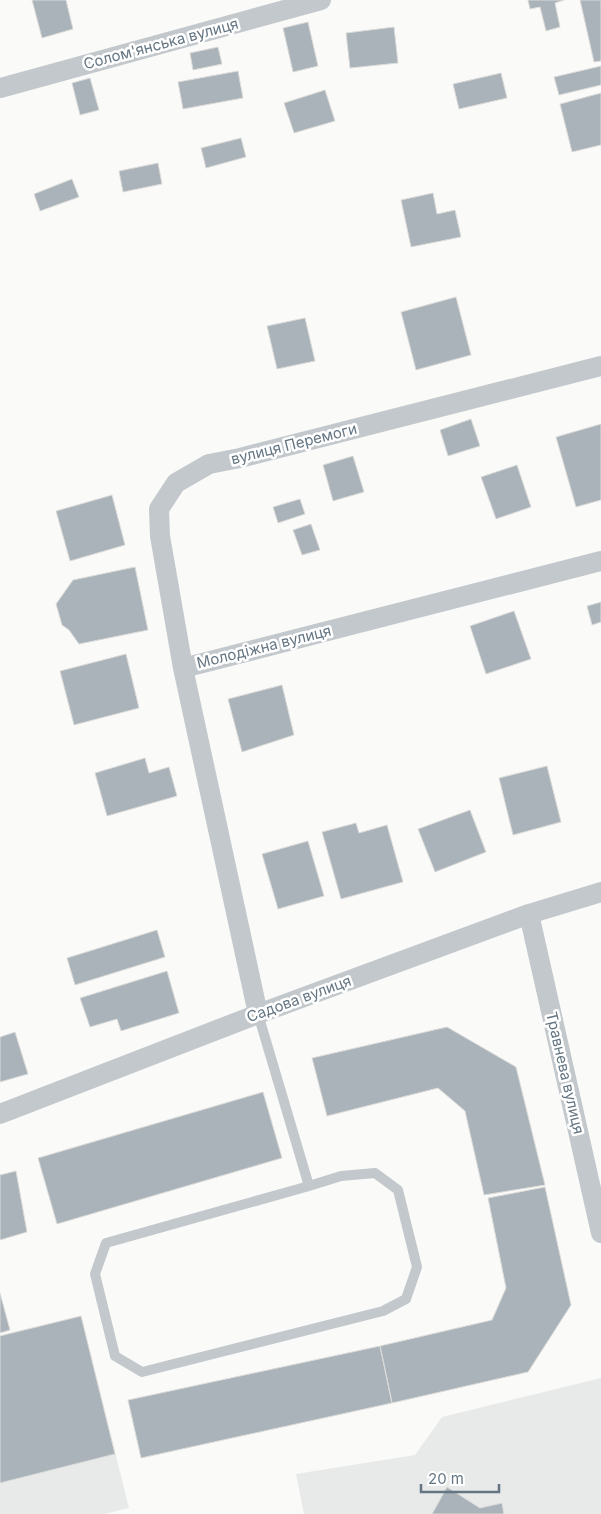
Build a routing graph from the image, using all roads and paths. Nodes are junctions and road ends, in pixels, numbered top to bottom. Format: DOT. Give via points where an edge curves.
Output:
graph roads {
  1 [pos="321,0"];
  2 [pos="0,88"];
  3 [pos="601,366"];
  4 [pos="601,561"];
  5 [pos="183,668"];
  6 [pos="601,892"];
  7 [pos="530,914"];
  8 [pos="258,1014"];
  9 [pos="0,1114"];
  10 [pos="308,1186"];
  11 [pos="601,1233"];
  1 -- 2 [label="street, Солом'янська вулиця"];
  3 -- 5 [label="street, вулиця Перемоги" via="209,464 176,483 159,510 160,536"];
  4 -- 5 [label="street, Молодіжна вулиця"];
  5 -- 8 [label="street, Молодіжна вулиця"];
  6 -- 7 [label="street, Садова вулиця"];
  7 -- 8 [label="street, Садова вулиця"];
  7 -- 11 [label="street, Травнева вулиця"];
  8 -- 9 [label="street, Садова вулиця"];
  8 -- 10 [label="lane"];
  10 -- 10 [label="lane" via="106,1243 95,1274 116,1356 142,1372 383,1311 406,1299 417,1267 398,1190 375,1173 341,1176"];
}
